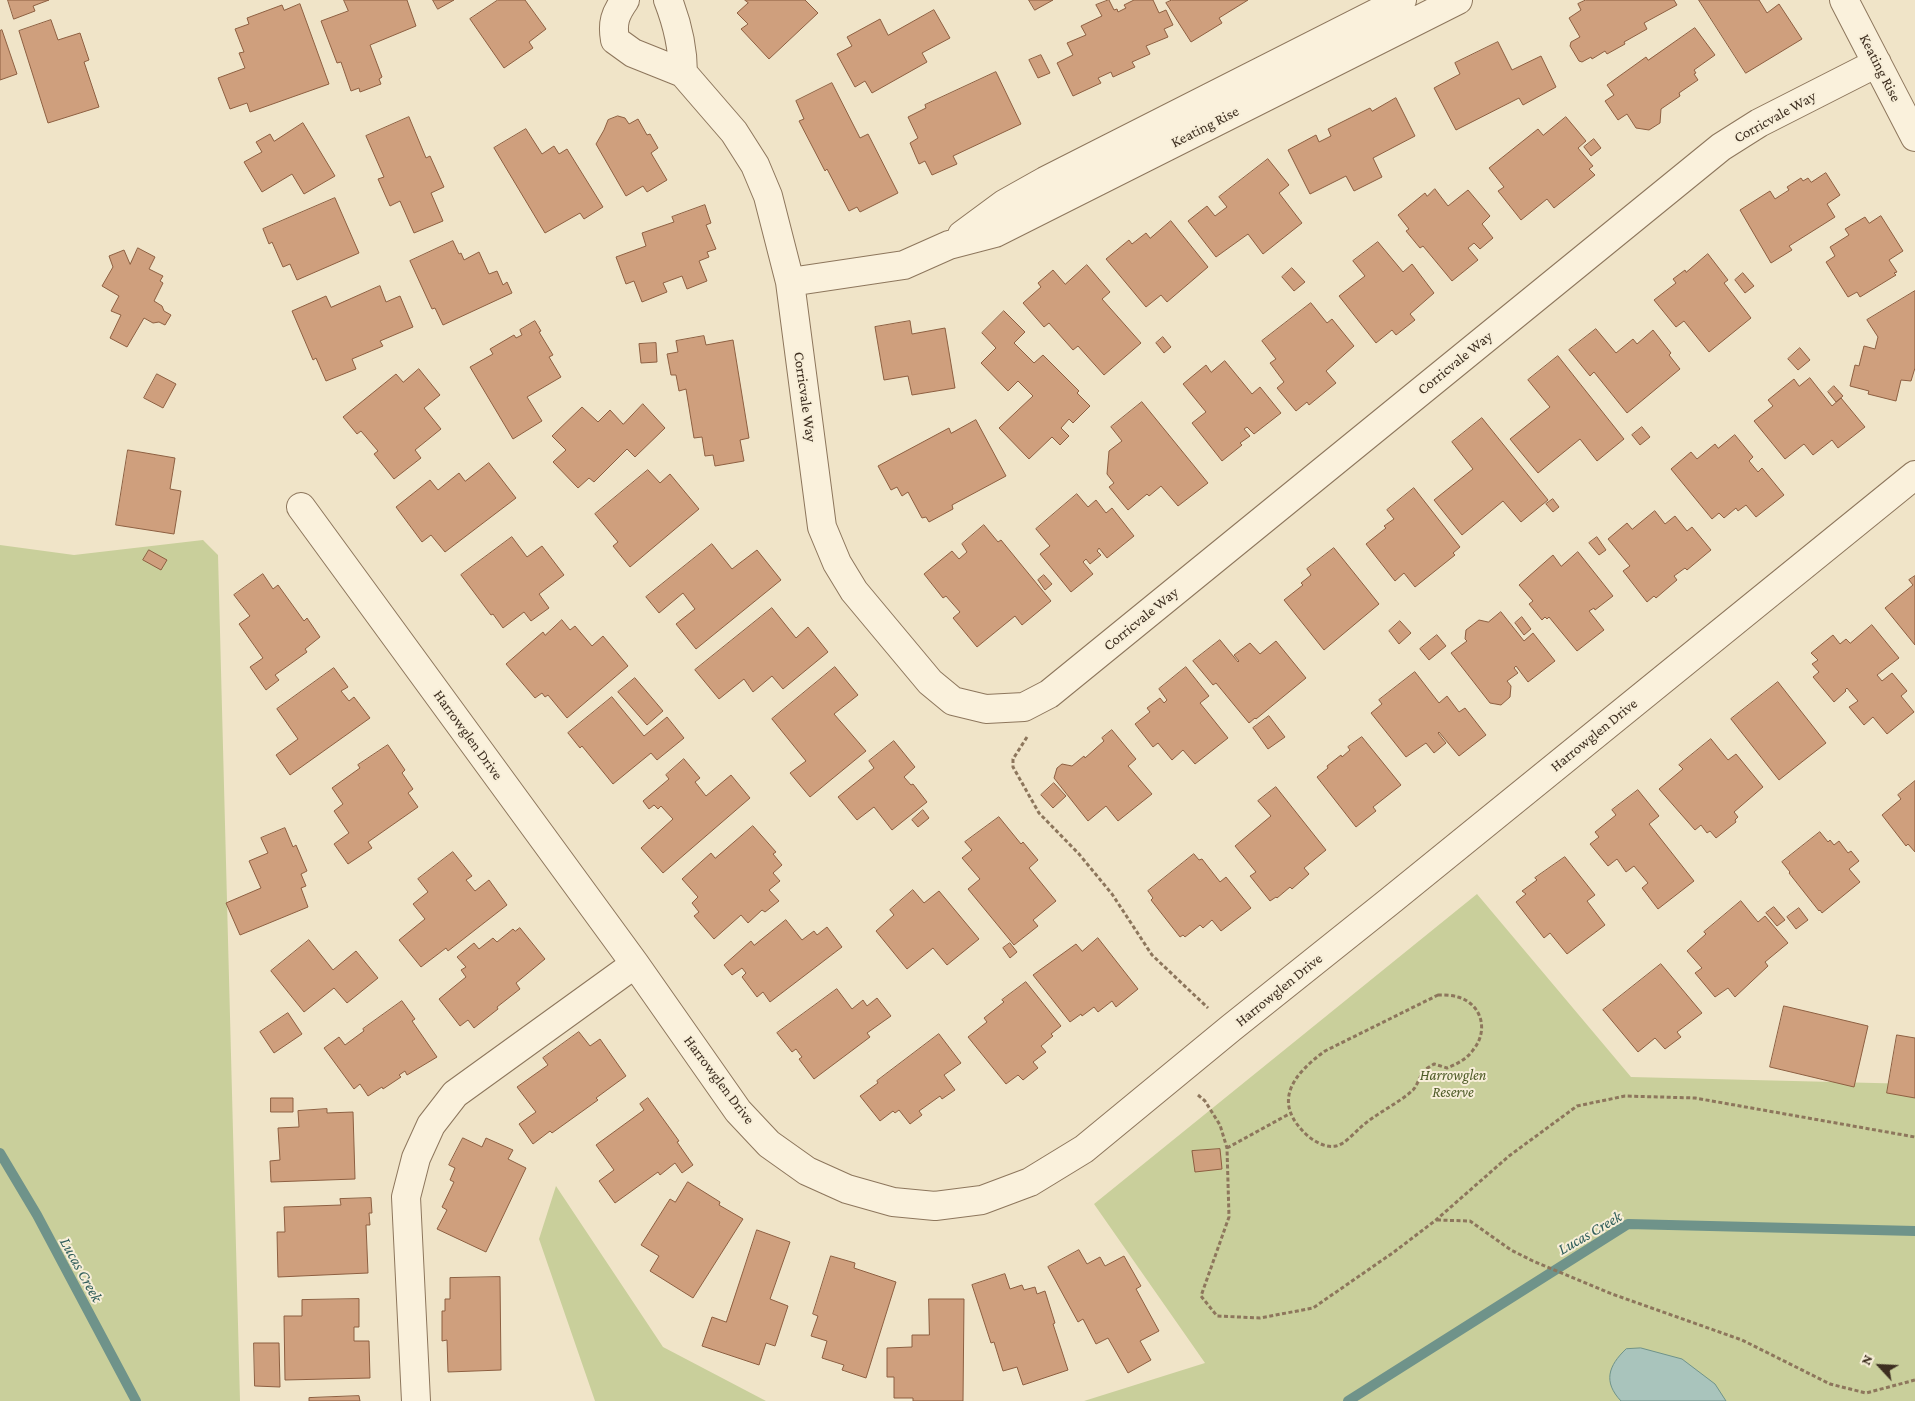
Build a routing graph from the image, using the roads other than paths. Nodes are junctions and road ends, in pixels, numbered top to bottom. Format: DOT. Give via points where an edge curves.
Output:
graph roads {
  1 [pos="625,0"];
  2 [pos="668,0"];
  3 [pos="1402,0"];
  4 [pos="1458,0"];
  5 [pos="1844,0"];
  6 [pos="1877,63"];
  7 [pos="683,74"];
  8 [pos="1915,137"];
  9 [pos="949,245"];
  10 [pos="790,282"];
  11 [pos="1915,475"];
  12 [pos="300,507"];
  13 [pos="635,964"];
  14 [pos="416,1401"];
  1 -- 7 [label="street, Corricvale Way" via="613,26 615,40 633,53"];
  2 -- 7 [label="street" via="680,40"];
  3 -- 9 [label="street, Keating Rise" via="1045,181 1004,204"];
  4 -- 9 [label="street, Keating Rise" via="995,232"];
  5 -- 6 [label="street, Keating Rise"];
  6 -- 8 [label="street, Keating Rise"];
  6 -- 10 [label="street, Corricvale Way" via="1759,123 1721,147 1049,694 1024,707 986,709 952,700 930,682 854,590 837,563 822,527"];
  7 -- 10 [label="street, Corricvale Way" via="734,132 754,165 768,196"];
  9 -- 10 [label="street, Keating Rise" via="904,265"];
  11 -- 13 [label="street, Harrowglen Drive" via="1084,1149 1030,1182 982,1200 935,1206 893,1202 847,1189 807,1171 769,1144 738,1111"];
  12 -- 13 [label="street, Harrowglen Drive"];
  13 -- 14 [label="street" via="455,1094 431,1125 416,1158 406,1197"];
}
